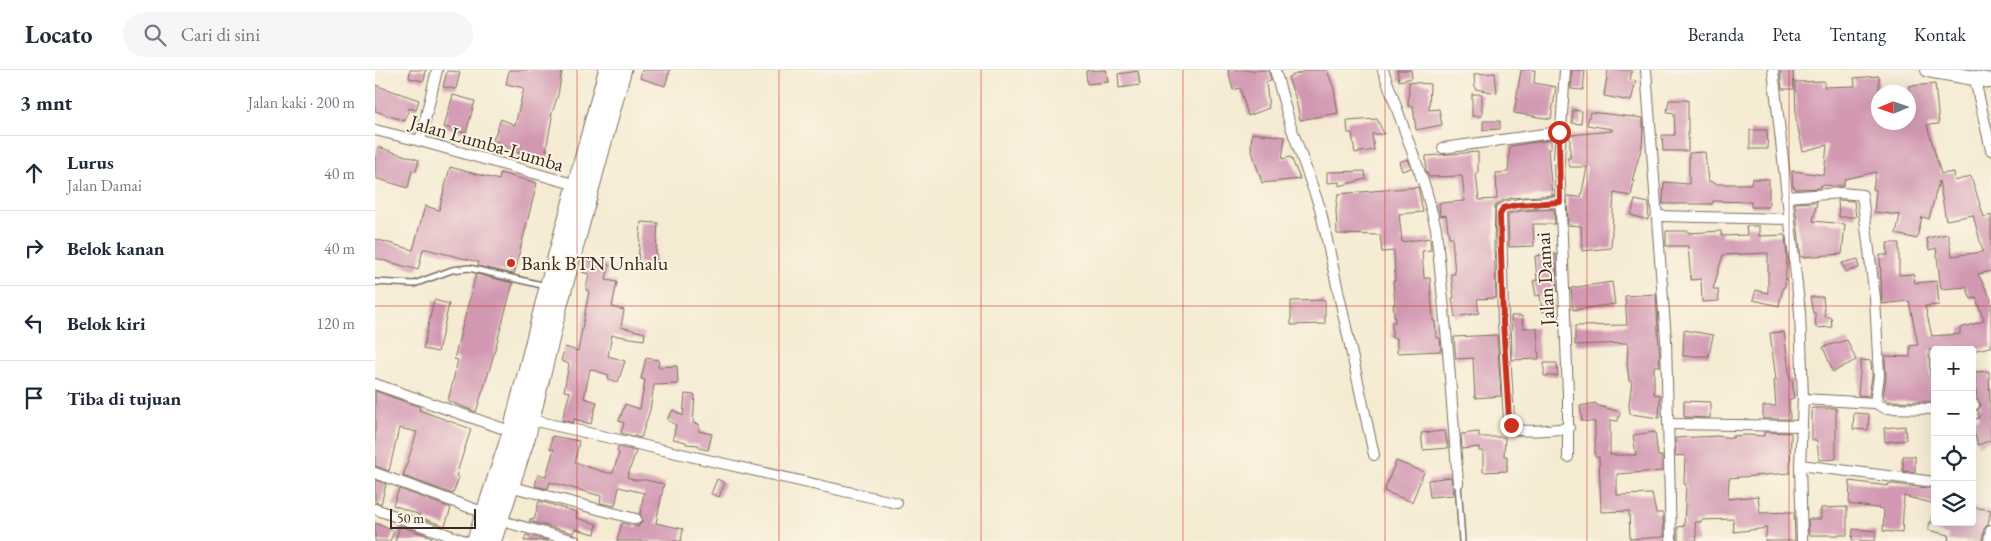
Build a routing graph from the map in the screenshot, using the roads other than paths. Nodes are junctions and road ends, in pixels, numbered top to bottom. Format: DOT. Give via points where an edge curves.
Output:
graph roads {
  1 [pos="437,70"];
  2 [pos="607,70"];
  3 [pos="622,70"];
  4 [pos="1275,70"];
  5 [pos="1383,70"];
  6 [pos="1565,70"];
  7 [pos="1646,70"];
  8 [pos="1773,70"];
  9 [pos="1928,70"];
  10 [pos="1975,80"];
  11 [pos="1991,81"];
  12 [pos="375,130"];
  13 [pos="1559,132"];
  14 [pos="421,141"];
  15 [pos="1443,148"];
  16 [pos="1991,150"];
  17 [pos="583,187"];
  18 [pos="1786,197"];
  19 [pos="1560,202"];
  20 [pos="1657,216"];
  21 [pos="1789,218"];
  22 [pos="375,282"];
  23 [pos="549,286"];
  24 [pos="375,384"];
  25 [pos="1803,399"];
  26 [pos="1875,403"];
  27 [pos="1931,409"];
  28 [pos="1669,424"];
  29 [pos="1802,426"];
  30 [pos="1569,428"];
  31 [pos="523,429"];
  32 [pos="1374,455"];
  33 [pos="1568,457"];
  34 [pos="1800,465"];
  35 [pos="375,473"];
  36 [pos="1931,481"];
  37 [pos="1458,483"];
  38 [pos="509,486"];
  39 [pos="897,503"];
  40 [pos="375,509"];
  41 [pos="492,516"];
  42 [pos="636,519"];
  43 [pos="1991,530"];
  44 [pos="465,541"];
  45 [pos="476,541"];
  46 [pos="492,541"];
  47 [pos="575,541"];
  48 [pos="1462,541"];
  49 [pos="1671,541"];
  50 [pos="1801,541"];
  51 [pos="1989,541"];
  1 -- 14 [label="street"];
  2 -- 17 [label="highway"];
  3 -- 17 [label="highway"];
  4 -- 32 [label="street" via="1320,208"];
  5 -- 37 [label="street" via="1426,190 1436,228"];
  6 -- 13 [label="street, Jalan Damai"];
  7 -- 20 [label="street"];
  8 -- 18 [label="street"];
  9 -- 10 [label="street"];
  10 -- 11 [label="street"];
  10 -- 16 [label="street"];
  12 -- 14 [label="street, Jalan Lumba-Lumba"];
  13 -- 15 [label="street"];
  13 -- 19 [label="street, Jalan Damai"];
  14 -- 17 [label="street, Jalan Lumba-Lumba"];
  17 -- 23 [label="highway"];
  17 -- 31 [label="highway" via="559,306"];
  18 -- 21 [label="street"];
  18 -- 26 [label="street" via="1841,193 1863,195 1875,298 1879,376"];
  19 -- 30 [label="street, Jalan Damai"];
  19 -- 30 [label="street" via="1517,205 1501,210 1503,322 1511,425 1523,430"];
  20 -- 21 [label="street"];
  20 -- 28 [label="street"];
  21 -- 25 [label="street" via="1800,312"];
  22 -- 23 [label="lane" via="414,284 452,270 469,268"];
  23 -- 31 [label="highway"];
  24 -- 31 [label="street"];
  25 -- 26 [label="street"];
  25 -- 29 [label="street"];
  26 -- 27 [label="street" via="1885,408"];
  28 -- 29 [label="street"];
  28 -- 49 [label="street"];
  29 -- 34 [label="street"];
  30 -- 33 [label="street, Jalan Damai"];
  31 -- 38 [label="highway"];
  31 -- 39 [label="street"];
  31 -- 41 [label="highway"];
  34 -- 36 [label="street"];
  34 -- 50 [label="street"];
  35 -- 41 [label="street"];
  37 -- 48 [label="lane"];
  38 -- 41 [label="highway"];
  38 -- 42 [label="street"];
  40 -- 44 [label="street"];
  41 -- 45 [label="highway"];
  41 -- 46 [label="highway"];
  41 -- 47 [label="street"];
  43 -- 51 [label="street"];
}
